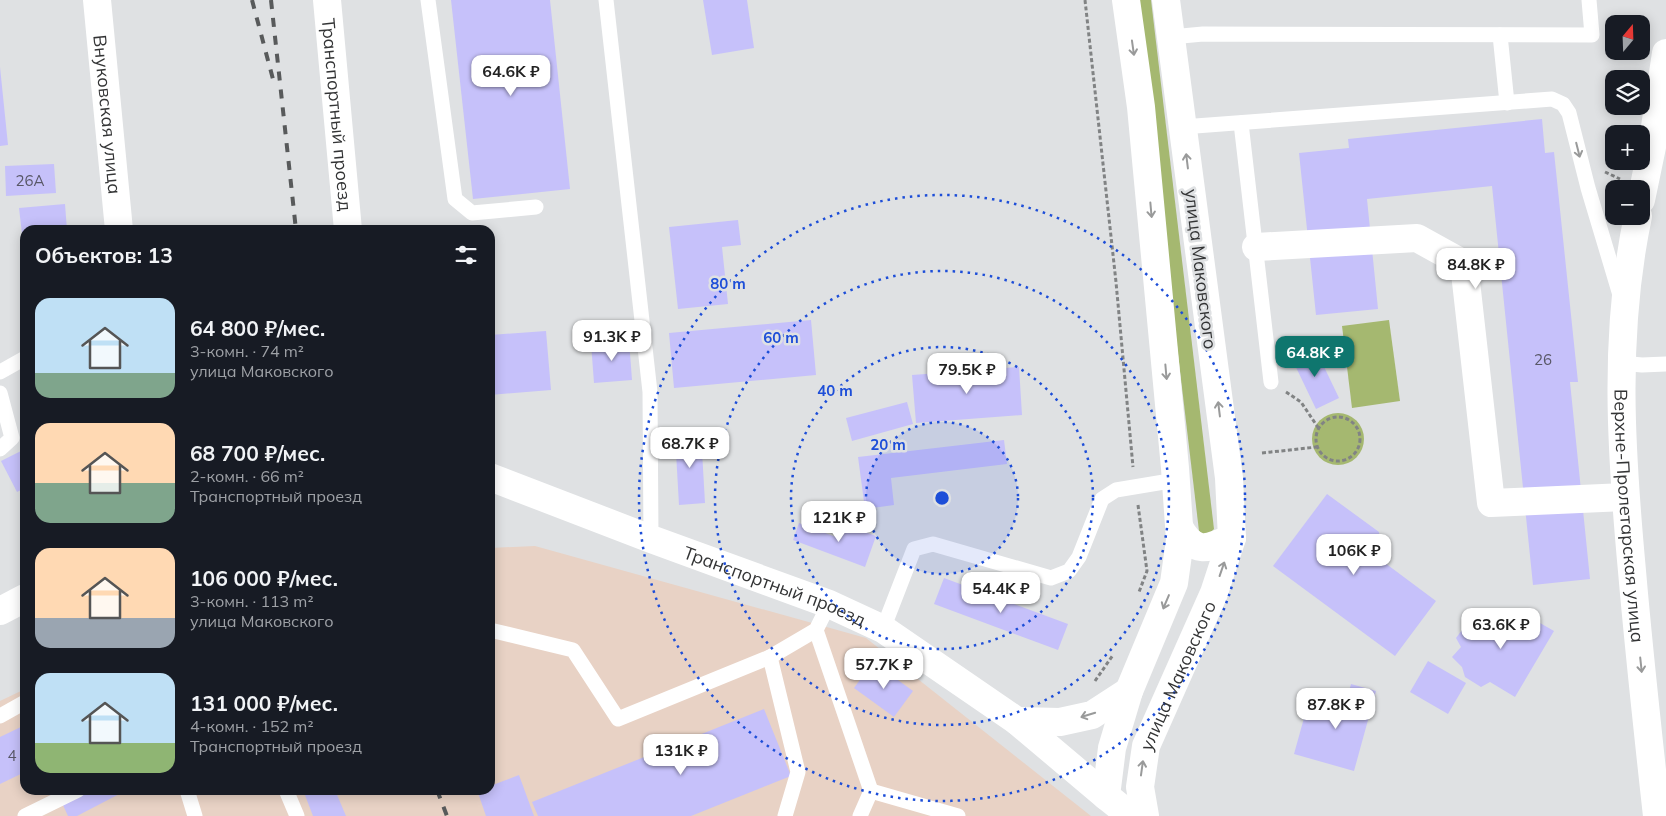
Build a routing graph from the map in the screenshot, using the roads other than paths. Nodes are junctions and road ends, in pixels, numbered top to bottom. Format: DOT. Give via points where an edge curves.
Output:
graph roads {
  1 [pos="97,0"];
  2 [pos="328,0"];
  3 [pos="428,0"];
  4 [pos="606,0"];
  5 [pos="1126,0"];
  6 [pos="1166,0"];
  7 [pos="1589,0"];
  8 [pos="1500,35"];
  9 [pos="1171,37"];
  10 [pos="1666,53"];
  11 [pos="1507,103"];
  12 [pos="1240,123"];
  13 [pos="1182,127"];
  14 [pos="1637,180"];
  15 [pos="536,207"];
  16 [pos="119,225"];
  17 [pos="348,225"];
  18 [pos="1637,225"];
  19 [pos="1256,247"];
  20 [pos="1624,309"];
  21 [pos="20,361"];
  22 [pos="1621,363"];
  23 [pos="1666,364"];
  24 [pos="0,372"];
  25 [pos="1272,382"];
  26 [pos="0,393"];
  27 [pos="0,449"];
  28 [pos="495,479"];
  29 [pos="1176,480"];
  30 [pos="1625,497"];
  31 [pos="1179,527"];
  32 [pos="1232,538"];
  33 [pos="651,539"];
  34 [pos="20,601"];
  35 [pos="829,604"];
  36 [pos="0,611"];
  37 [pos="883,629"];
  38 [pos="816,630"];
  39 [pos="495,631"];
  40 [pos="770,657"];
  41 [pos="1129,691"];
  42 [pos="20,705"];
  43 [pos="0,716"];
  44 [pos="1017,721"];
  45 [pos="871,791"];
  46 [pos="68,795"];
  47 [pos="188,795"];
  48 [pos="288,795"];
  49 [pos="1106,796"];
  50 [pos="25,816"];
  51 [pos="194,816"];
  52 [pos="297,816"];
  53 [pos="785,816"];
  54 [pos="860,816"];
  55 [pos="958,816"];
  56 [pos="1131,816"];
  57 [pos="1145,816"];
  58 [pos="1657,816"];
  1 -- 16 [label="street, Внуковская улица"];
  2 -- 17 [label="street, Транспортный проезд"];
  3 -- 15 [label="lane" via="455,199 472,213"];
  4 -- 33 [label="lane" via="650,392"];
  5 -- 29 [label="street, улица Маковского, one-way" via="1141,107"];
  6 -- 9 [label="street, улица Маковского"];
  7 -- 8 [label="lane" via="1592,35"];
  8 -- 9 [label="lane" via="1203,34"];
  8 -- 11 [label="lane"];
  9 -- 13 [label="street, улица Маковского"];
  10 -- 14 [label="street" via="1652,147"];
  11 -- 12 [label="lane"];
  11 -- 20 [label="lane, one-way" via="1552,99 1563,104 1569,113"];
  12 -- 13 [label="lane"];
  12 -- 19 [label="lane"];
  32 -- 13 [label="street, улица Маковского, one-way" via="1230,478"];
  18 -- 20 [label="street, Верхне-Пролетарская улица"];
  19 -- 25 [label="lane"];
  19 -- 30 [label="street" via="1417,238 1464,264 1491,503"];
  20 -- 22 [label="street, Верхне-Пролетарская улица"];
  21 -- 24 [label="lane"];
  22 -- 23 [label="lane"];
  22 -- 30 [label="street, Верхне-Пролетарская улица"];
  26 -- 27 [label="lane" via="12,438"];
  28 -- 33 [label="street, Транспортный проезд"];
  29 -- 31 [label="street, улица Маковского"];
  29 -- 37 [label="lane" via="1135,485 1116,490 1102,499 1079,557 1069,571 1051,578 933,544 914,549"];
  30 -- 58 [label="street, Верхне-Пролетарская улица, one-way"];
  31 -- 32 [label="street" via="1186,540 1197,547 1209,548"];
  31 -- 41 [label="street, улица Маковского, one-way" via="1174,583"];
  57 -- 32 [label="street, улица Маковского, one-way" via="1140,787 1146,746 1214,593"];
  33 -- 35 [label="street, Транспортный проезд"];
  34 -- 36 [label="street"];
  35 -- 37 [label="street, Транспортный проезд"];
  35 -- 38 [label="lane"];
  37 -- 44 [label="street, Транспортный проезд"];
  38 -- 40 [label="lane"];
  38 -- 45 [label="lane"];
  39 -- 40 [label="lane" via="573,650 618,719"];
  40 -- 53 [label="lane" via="798,772"];
  41 -- 44 [label="street, one-way" via="1092,715 1060,722"];
  41 -- 49 [label="street, улица Маковского" via="1112,748"];
  42 -- 43 [label="lane"];
  44 -- 49 [label="street, Транспортный проезд"];
  45 -- 54 [label="lane"];
  45 -- 55 [label="lane"];
  46 -- 50 [label="lane"];
  47 -- 51 [label="lane"];
  48 -- 52 [label="lane"];
  49 -- 56 [label="street"];
}
